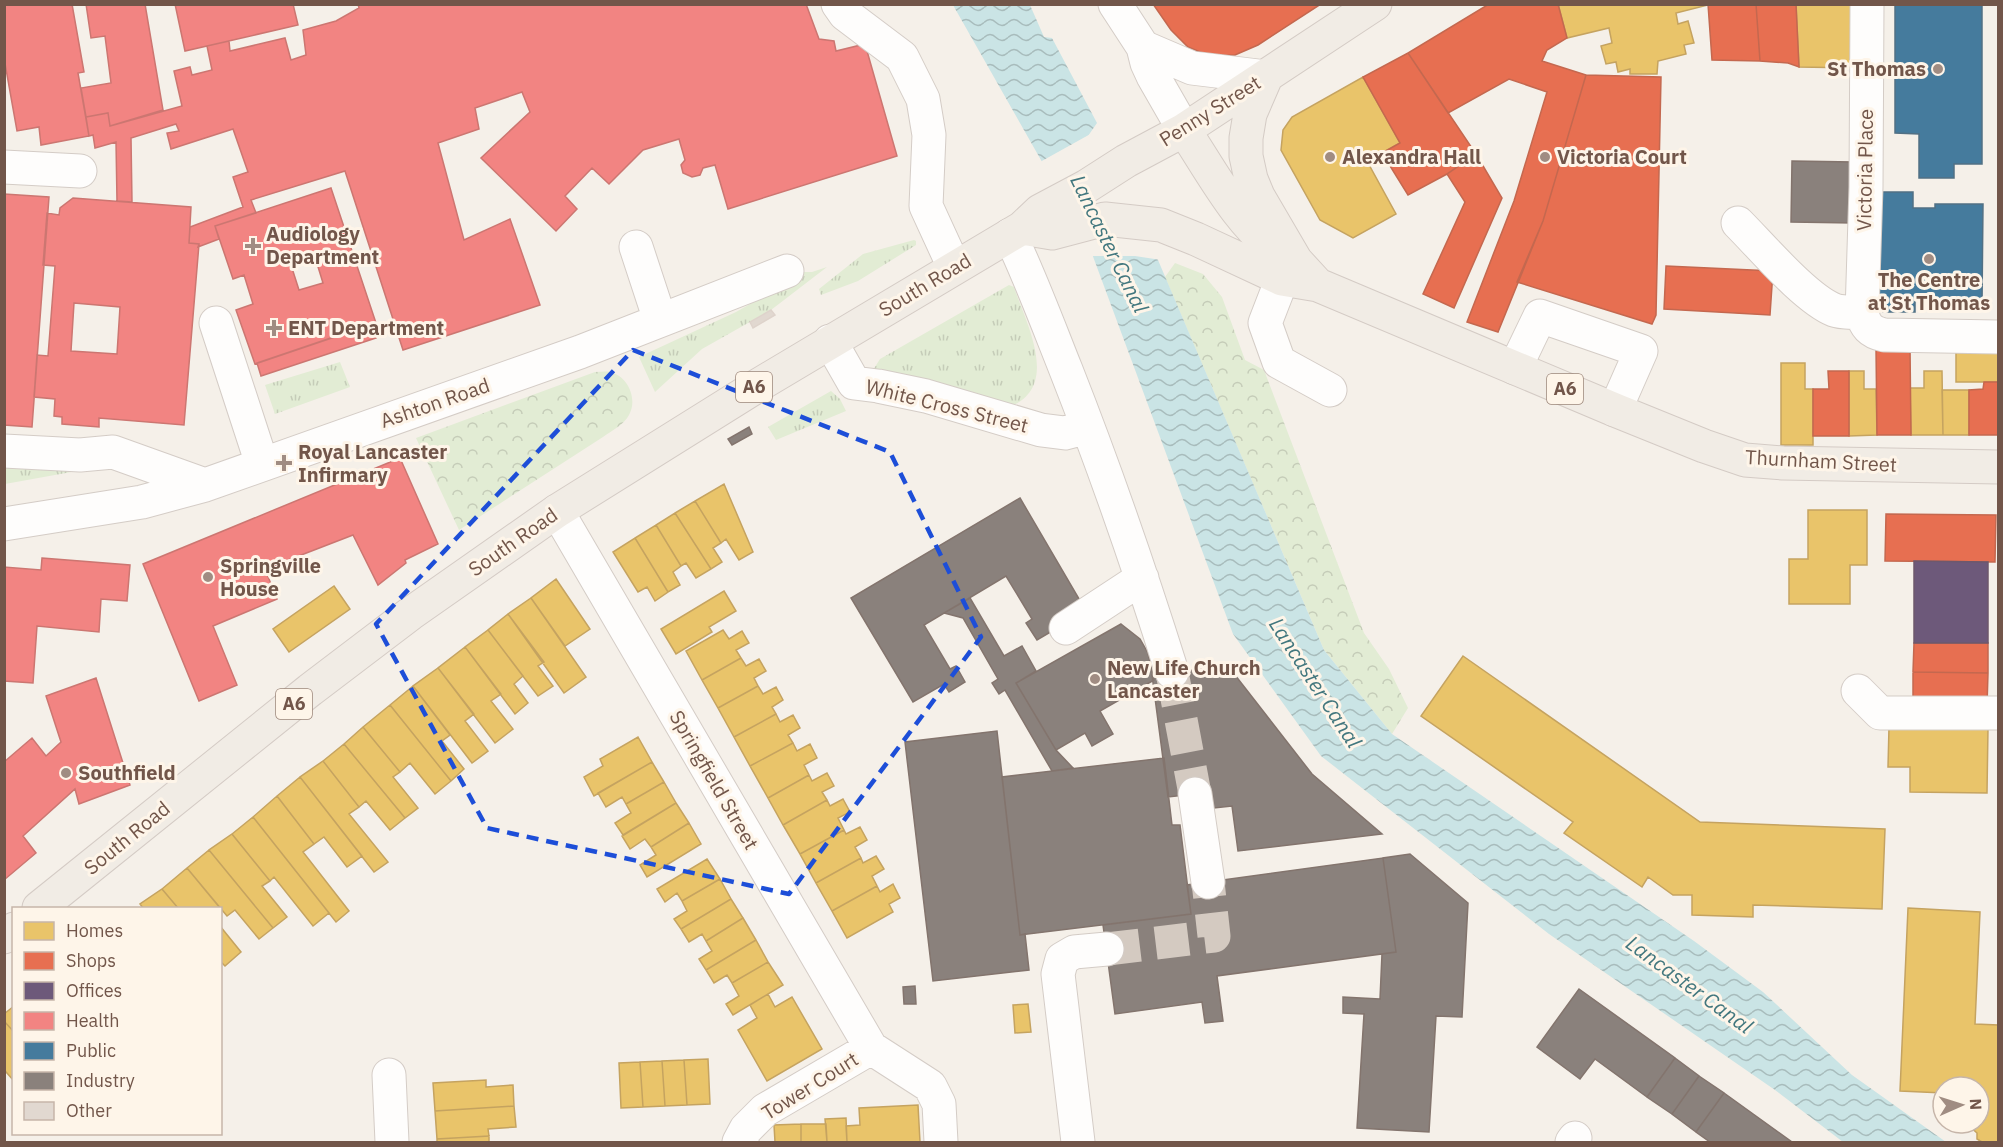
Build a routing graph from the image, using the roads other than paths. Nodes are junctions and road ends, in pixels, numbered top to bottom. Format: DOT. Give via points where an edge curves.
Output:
graph roads {
  1 [pos="838,4"];
  2 [pos="1115,4"];
  3 [pos="1376,4"];
  4 [pos="1867,8"];
  5 [pos="1143,47"];
  6 [pos="1266,77"];
  7 [pos="1184,130"];
  8 [pos="4,167"];
  9 [pos="80,171"];
  10 [pos="1738,223"];
  11 [pos="1031,227"];
  12 [pos="636,247"];
  13 [pos="954,267"];
  14 [pos="1289,270"];
  15 [pos="787,271"];
  16 [pos="660,320"];
  17 [pos="1867,322"];
  18 [pos="216,323"];
  19 [pos="1998,337"];
  20 [pos="830,341"];
  21 [pos="1515,368"];
  22 [pos="1330,390"];
  23 [pos="1615,410"];
  24 [pos="1088,427"];
  25 [pos="4,451"];
  26 [pos="262,464"];
  27 [pos="1998,467"];
  28 [pos="205,485"];
  29 [pos="557,511"];
  30 [pos="4,524"];
  31 [pos="1142,578"];
  32 [pos="1066,628"];
  33 [pos="1172,672"];
  34 [pos="1858,692"];
  35 [pos="1998,713"];
  36 [pos="1195,794"];
  37 [pos="1208,882"];
  38 [pos="41,907"];
  39 [pos="1107,949"];
  40 [pos="871,1048"];
  41 [pos="388,1075"];
  42 [pos="392,1143"];
  43 [pos="739,1143"];
  44 [pos="941,1143"];
  45 [pos="1078,1143"];
  1 -- 13 [label="street" via="845,14 902,57 923,99 929,135 926,206"];
  2 -- 5 [label="street"];
  3 -- 6 [label="main road, Penny Street / A6"];
  4 -- 17 [label="street, Victoria Place"];
  5 -- 6 [label="street" via="1192,68"];
  5 -- 7 [label="street" via="1153,76"];
  6 -- 7 [label="main road, Penny Street / A6"];
  6 -- 14 [label="main road, Thurnham Street / A6" via="1250,114 1246,156 1251,179"];
  7 -- 11 [label="main road, Penny Street / A6" via="1126,161"];
  7 -- 14 [label="main road, Thurnham Street / A6" via="1232,205"];
  8 -- 9 [label="street"];
  10 -- 17 [label="street" via="1823,304"];
  11 -- 13 [label="main road, South Road / A6"];
  11 -- 14 [label="main road, Thurnham Street / A6" via="1105,219 1156,225"];
  11 -- 24 [label="street" via="1027,271"];
  12 -- 16 [label="street"];
  13 -- 20 [label="main road, South Road / A6"];
  14 -- 21 [label="main road, Thurnham Street / A6"];
  14 -- 22 [label="street" via="1265,323 1279,362"];
  15 -- 16 [label="street, Ashton Road"];
  16 -- 26 [label="street, Ashton Road"];
  17 -- 19 [label="street" via="1884,335"];
  18 -- 26 [label="street"];
  20 -- 24 [label="street, White Cross Street" via="854,383 926,396 1041,430 1065,433"];
  20 -- 29 [label="main road, South Road / A6"];
  21 -- 23 [label="main road, Thurnham Street / A6"];
  21 -- 23 [label="street" via="1540,316 1641,351"];
  23 -- 27 [label="main road, Thurnham Street / A6" via="1745,460"];
  24 -- 31 [label="street"];
  25 -- 28 [label="street" via="80,455 113,452"];
  26 -- 28 [label="street, Ashton Road"];
  28 -- 30 [label="street, Ashton Road" via="142,502"];
  29 -- 38 [label="main road, South Road / A6" via="310,690"];
  29 -- 40 [label="street, Springfield Street"];
  31 -- 32 [label="street"];
  31 -- 33 [label="street"];
  34 -- 35 [label="street" via="1880,714"];
  36 -- 37 [label="street"];
  39 -- 45 [label="street" via="1074,952 1062,959 1058,974"];
  40 -- 43 [label="street, Tower Court" via="765,1110"];
  40 -- 44 [label="street, Tower Court" via="930,1086 939,1104"];
  41 -- 42 [label="street"];
}
